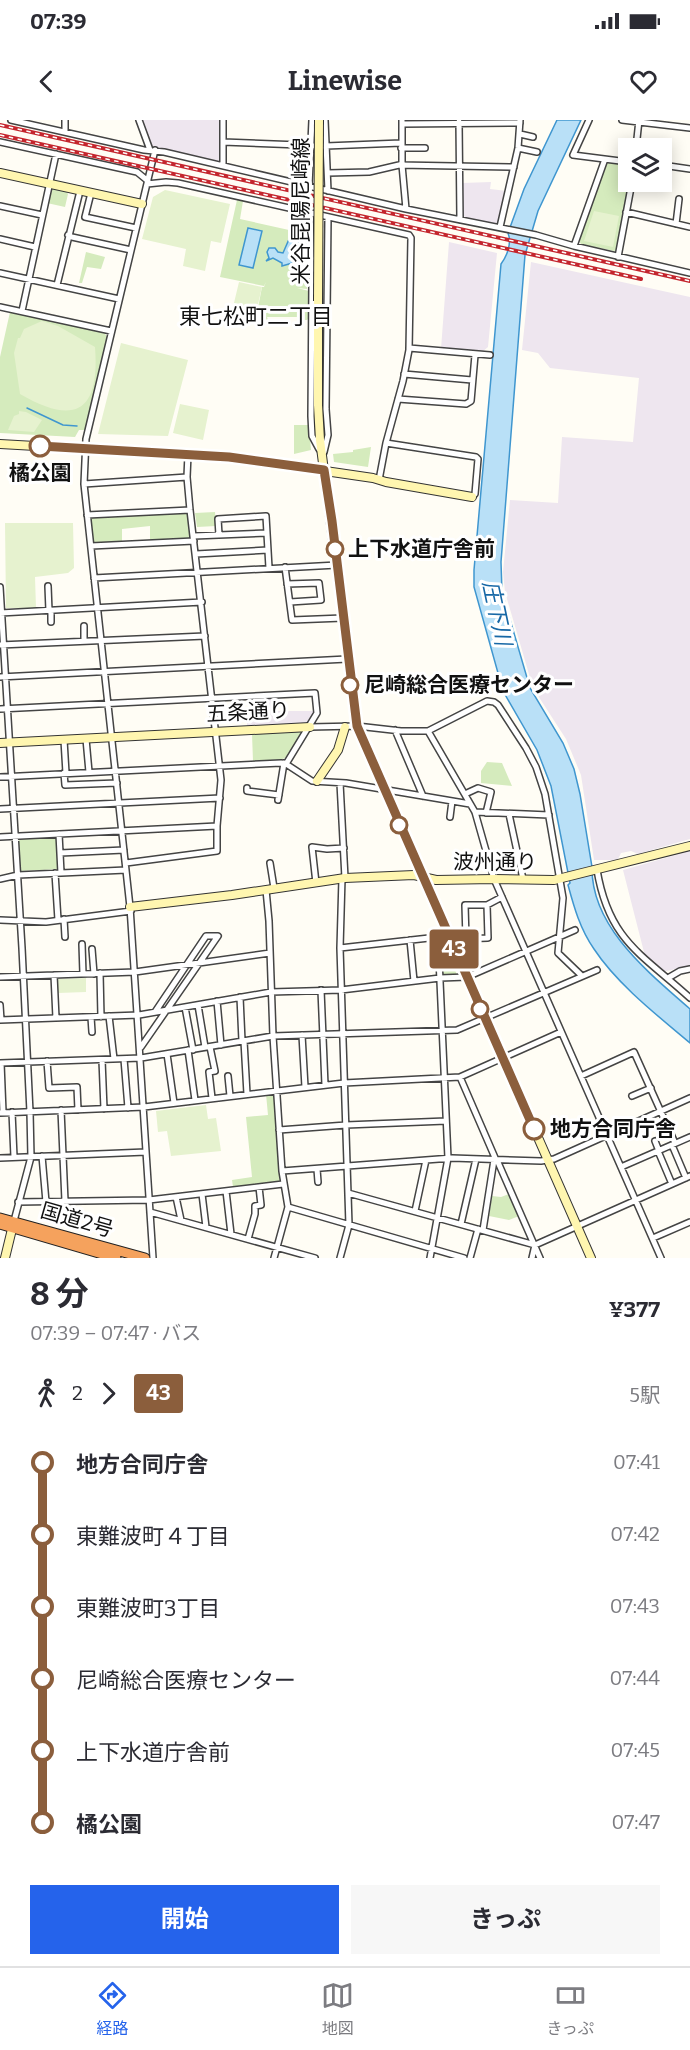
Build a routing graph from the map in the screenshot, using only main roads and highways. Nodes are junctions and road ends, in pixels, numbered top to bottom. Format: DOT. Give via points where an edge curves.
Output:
graph roads {
  1 [pos="0,1218"];
  2 [pos="0,1224"];
  3 [pos="13,1225"];
  4 [pos="89,1254"];
  5 [pos="116,1258"];
  6 [pos="145,1258"];
  1 -- 3 [label="highway, 国道2号"];
  2 -- 3 [label="highway, 国道2号"];
  3 -- 4 [label="highway, 国道2号"];
  3 -- 6 [label="highway, 国道2号"];
  4 -- 5 [label="highway, 国道2号"];
}
